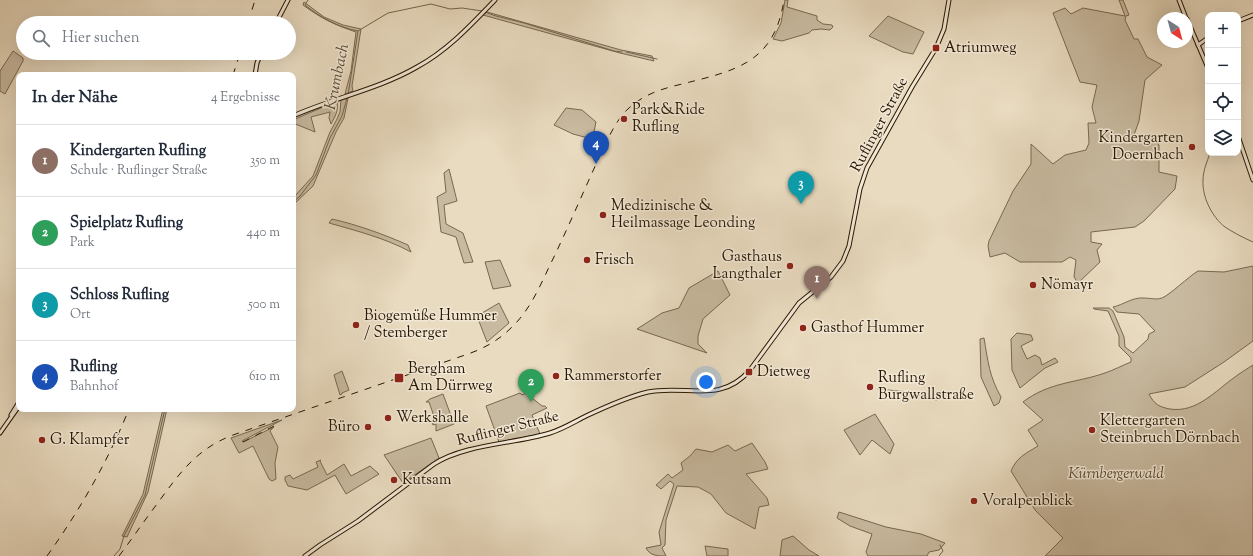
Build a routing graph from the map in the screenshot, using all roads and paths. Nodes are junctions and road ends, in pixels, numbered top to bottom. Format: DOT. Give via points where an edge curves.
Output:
graph roads {
  1 [pos="288,0"];
  2 [pos="495,0"];
  3 [pos="949,0"];
  4 [pos="1179,0"];
  5 [pos="1184,12"];
  6 [pos="1253,15"];
  7 [pos="280,16"];
  8 [pos="1241,20"];
  9 [pos="1193,33"];
  10 [pos="1205,40"];
  11 [pos="1198,45"];
  12 [pos="258,60"];
  13 [pos="1205,61"];
  14 [pos="256,72"];
  15 [pos="296,115"];
  16 [pos="1241,145"];
  17 [pos="1253,180"];
  18 [pos="16,407"];
  19 [pos="16,410"];
  20 [pos="7,422"];
  21 [pos="0,433"];
  22 [pos="305,556"];
  1 -- 7 [label="street"];
  2 -- 15 [label="street" via="456,40 419,66 392,79"];
  3 -- 22 [label="street, Ruflinger Straße" via="942,36 935,51 867,168 860,189 849,246 841,265 831,278 799,303 741,379 715,391 648,392 550,433 447,457 429,467"];
  4 -- 5 [label="street"];
  6 -- 8 [label="street"];
  9 -- 11 [label="street"];
  10 -- 11 [label="street"];
  11 -- 13 [label="street"];
  12 -- 14 [label="street"];
  16 -- 17 [label="street"];
  18 -- 20 [label="street"];
  19 -- 20 [label="street"];
  20 -- 21 [label="street"];
}
